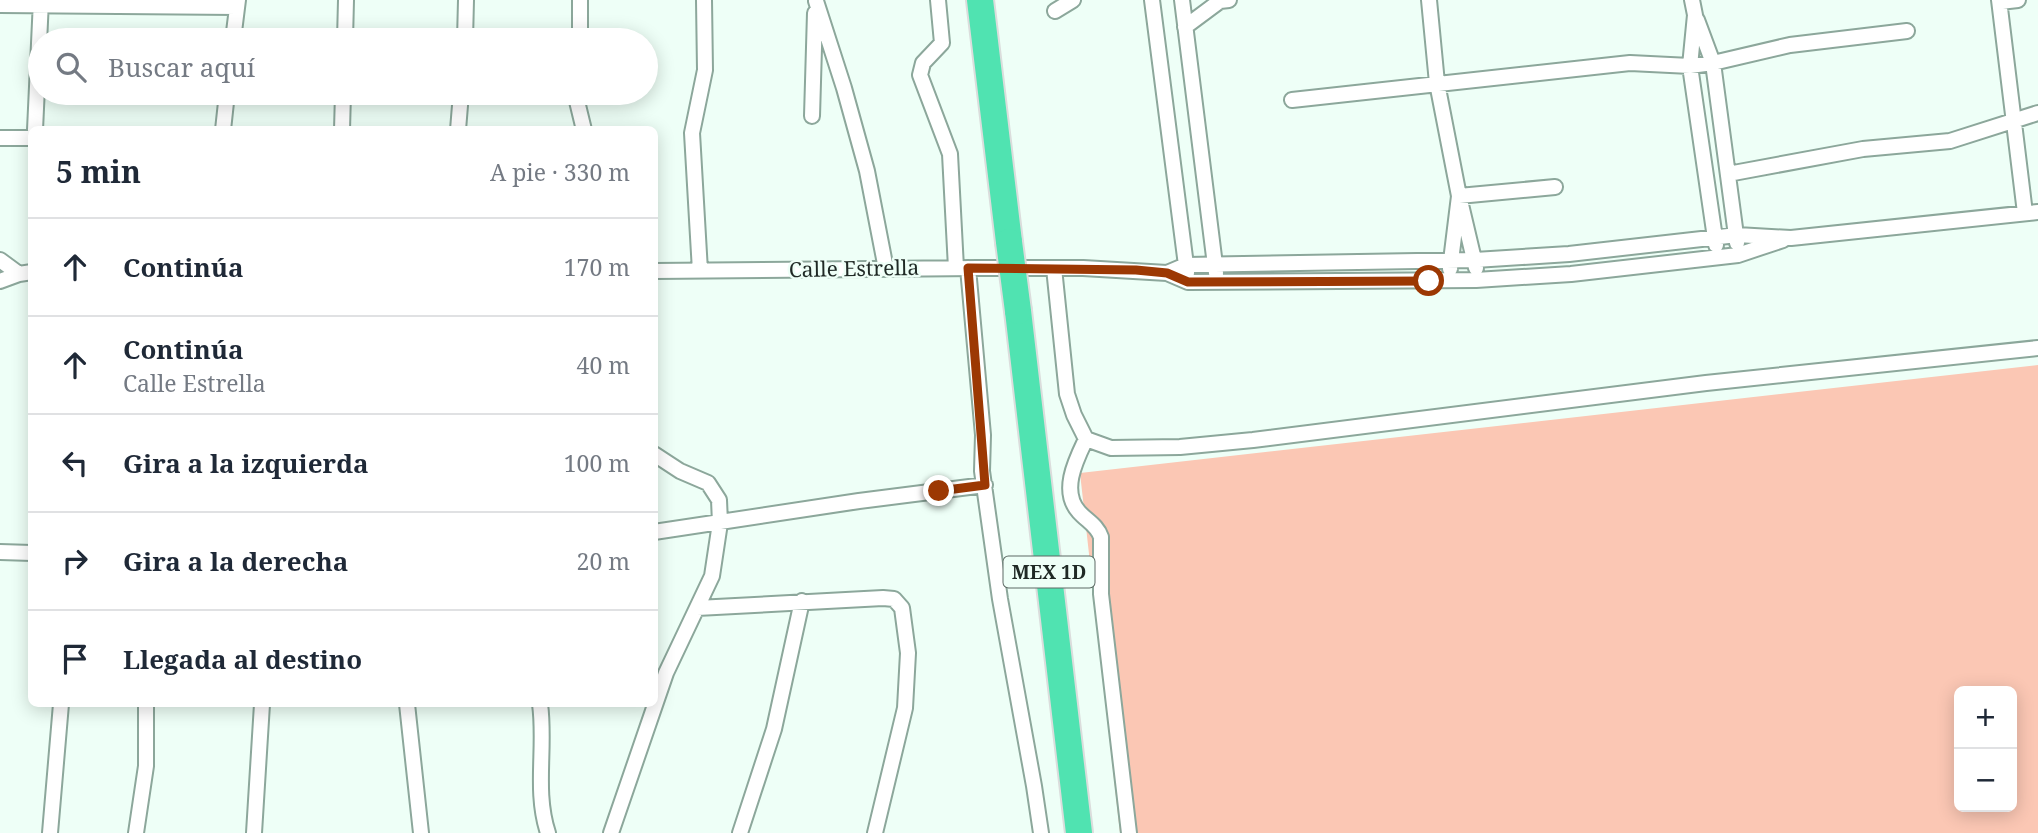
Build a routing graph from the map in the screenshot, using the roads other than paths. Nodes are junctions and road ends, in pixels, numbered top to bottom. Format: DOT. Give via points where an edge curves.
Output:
graph roads {
  1 [pos="346,0"];
  2 [pos="466,0"];
  3 [pos="580,0"];
  4 [pos="704,0"];
  5 [pos="816,0"];
  6 [pos="938,0"];
  7 [pos="981,0"];
  8 [pos="1073,0"];
  9 [pos="1152,0"];
  10 [pos="1182,0"];
  11 [pos="1223,0"];
  12 [pos="1429,0"];
  13 [pos="1692,0"];
  14 [pos="2018,0"];
  15 [pos="1999,1"];
  16 [pos="41,3"];
  17 [pos="238,4"];
  18 [pos="0,5"];
  19 [pos="1055,11"];
  20 [pos="1695,15"];
  21 [pos="1185,27"];
  22 [pos="40,28"];
  23 [pos="235,28"];
  24 [pos="345,28"];
  25 [pos="465,28"];
  26 [pos="580,28"];
  27 [pos="1907,31"];
  28 [pos="1713,63"];
  29 [pos="1690,66"];
  30 [pos="1437,83"];
  31 [pos="1292,100"];
  32 [pos="36,105"];
  33 [pos="226,105"];
  34 [pos="343,105"];
  35 [pos="460,105"];
  36 [pos="578,105"];
  37 [pos="2038,113"];
  38 [pos="812,116"];
  39 [pos="2014,121"];
  40 [pos="35,126"];
  41 [pos="223,126"];
  42 [pos="342,126"];
  43 [pos="458,126"];
  44 [pos="583,126"];
  45 [pos="0,138"];
  46 [pos="28,138"];
  47 [pos="1728,174"];
  48 [pos="1555,187"];
  49 [pos="1459,196"];
  50 [pos="2031,213"];
  51 [pos="1737,235"];
  52 [pos="1716,237"];
  53 [pos="1791,238"];
  54 [pos="1569,254"];
  55 [pos="1738,255"];
  56 [pos="1718,257"];
  57 [pos="0,260"];
  58 [pos="1475,260"];
  59 [pos="1450,261"];
  60 [pos="1216,264"];
  61 [pos="1186,265"];
  62 [pos="886,268"];
  63 [pos="962,268"];
  64 [pos="1054,268"];
  65 [pos="658,271"];
  66 [pos="700,271"];
  67 [pos="25,273"];
  68 [pos="1167,273"];
  69 [pos="1571,274"];
  70 [pos="1476,280"];
  71 [pos="0,281"];
  72 [pos="1217,281"];
  73 [pos="1451,281"];
  74 [pos="1188,282"];
  75 [pos="2038,348"];
  76 [pos="1086,439"];
  77 [pos="658,457"];
  78 [pos="985,485"];
  79 [pos="720,523"];
  80 [pos="658,531"];
  81 [pos="0,552"];
  82 [pos="28,553"];
  83 [pos="802,601"];
  84 [pos="697,608"];
  85 [pos="658,696"];
  86 [pos="61,707"];
  87 [pos="146,707"];
  88 [pos="262,707"];
  89 [pos="407,707"];
  90 [pos="540,707"];
  91 [pos="654,707"];
  92 [pos="50,833"];
  93 [pos="136,833"];
  94 [pos="254,833"];
  95 [pos="421,833"];
  96 [pos="548,833"];
  97 [pos="611,833"];
  98 [pos="740,833"];
  99 [pos="875,833"];
  100 [pos="1041,833"];
  101 [pos="1079,833"];
  102 [pos="1129,833"];
  1 -- 24 [label="street"];
  2 -- 25 [label="street"];
  3 -- 26 [label="street"];
  4 -- 66 [label="street" via="705,70 692,132"];
  5 -- 38 [label="street"];
  5 -- 62 [label="street" via="867,171"];
  6 -- 63 [label="street" via="942,43 923,63 920,75 950,155"];
  7 -- 101 [label="highway, MEX 1D, bridge"];
  8 -- 19 [label="street"];
  9 -- 61 [label="street"];
  10 -- 21 [label="street"];
  11 -- 21 [label="street"];
  12 -- 30 [label="street"];
  13 -- 20 [label="street"];
  14 -- 15 [label="street"];
  15 -- 39 [label="street"];
  16 -- 17 [label="street"];
  16 -- 18 [label="street"];
  16 -- 22 [label="street"];
  17 -- 23 [label="street"];
  20 -- 28 [label="street"];
  20 -- 29 [label="street"];
  21 -- 60 [label="street"];
  27 -- 28 [label="street" via="1790,45"];
  28 -- 29 [label="street"];
  28 -- 47 [label="street"];
  29 -- 30 [label="street" via="1630,63"];
  29 -- 52 [label="street"];
  30 -- 31 [label="street"];
  30 -- 49 [label="street"];
  32 -- 40 [label="street"];
  33 -- 41 [label="street"];
  34 -- 42 [label="street"];
  35 -- 43 [label="street"];
  36 -- 44 [label="street"];
  37 -- 39 [label="street"];
  39 -- 47 [label="street" via="1950,141 1863,149"];
  39 -- 50 [label="street"];
  45 -- 46 [label="street"];
  47 -- 51 [label="street"];
  48 -- 49 [label="street"];
  49 -- 58 [label="street"];
  49 -- 59 [label="street"];
  50 -- 53 [label="street"];
  51 -- 52 [label="street"];
  51 -- 53 [label="street"];
  51 -- 55 [label="street"];
  52 -- 54 [label="street"];
  52 -- 56 [label="street"];
  53 -- 55 [label="street"];
  54 -- 58 [label="street"];
  54 -- 69 [label="street"];
  55 -- 56 [label="street"];
  56 -- 69 [label="street"];
  57 -- 67 [label="street"];
  58 -- 59 [label="street"];
  58 -- 70 [label="street"];
  59 -- 60 [label="street"];
  59 -- 73 [label="street"];
  60 -- 61 [label="street"];
  60 -- 72 [label="street"];
  61 -- 68 [label="street"];
  61 -- 74 [label="street"];
  62 -- 63 [label="street, Calle Estrella"];
  62 -- 66 [label="street, Calle Estrella"];
  63 -- 64 [label="street, Calle Estrella"];
  63 -- 78 [label="street"];
  64 -- 68 [label="street, Calle Estrella"];
  64 -- 76 [label="street" via="1067,394"];
  65 -- 66 [label="street, Calle Estrella"];
  67 -- 71 [label="street"];
  68 -- 74 [label="street"];
  69 -- 70 [label="street"];
  70 -- 73 [label="street"];
  72 -- 73 [label="street"];
  72 -- 74 [label="street"];
  75 -- 76 [label="street" via="1217,443 1111,448"];
  76 -- 102 [label="street" via="1072,471 1072,495 1079,512 1101,537 1101,594"];
  77 -- 79 [label="street" via="708,483 719,500"];
  78 -- 79 [label="street"];
  78 -- 100 [label="street"];
  79 -- 80 [label="street"];
  79 -- 84 [label="street" via="712,576"];
  81 -- 82 [label="street"];
  83 -- 84 [label="street"];
  83 -- 98 [label="street" via="774,729"];
  83 -- 99 [label="street" via="883,598 894,599 902,608 908,653 905,708"];
  84 -- 85 [label="street"];
  86 -- 92 [label="street"];
  87 -- 93 [label="street" via="146,766"];
  88 -- 94 [label="street"];
  89 -- 95 [label="street"];
  90 -- 96 [label="street" via="542,817"];
  91 -- 97 [label="street"];
}
